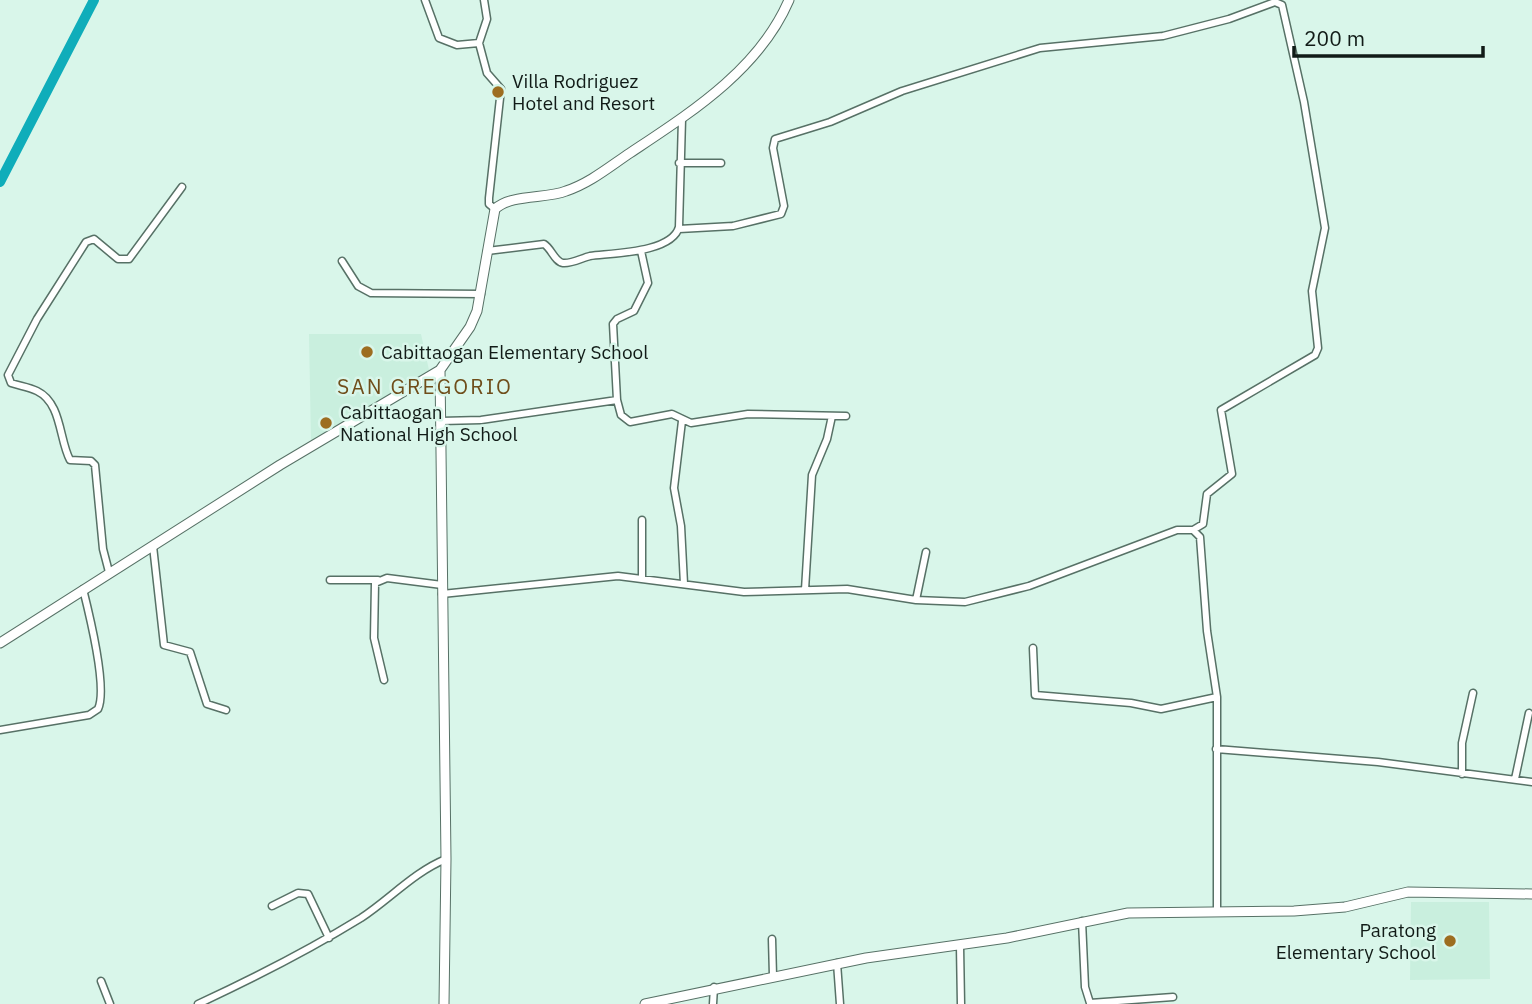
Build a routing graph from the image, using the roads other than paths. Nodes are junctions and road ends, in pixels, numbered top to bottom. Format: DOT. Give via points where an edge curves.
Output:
graph roads {
  1 [pos="425,0"];
  2 [pos="484,0"];
  3 [pos="789,0"];
  4 [pos="1266,2"];
  5 [pos="480,43"];
  6 [pos="682,119"];
  7 [pos="679,163"];
  8 [pos="722,163"];
  9 [pos="182,187"];
  10 [pos="495,209"];
  11 [pos="679,229"];
  12 [pos="486,251"];
  13 [pos="641,251"];
  14 [pos="342,261"];
  15 [pos="481,294"];
  16 [pos="440,370"];
  17 [pos="617,400"];
  18 [pos="832,416"];
  19 [pos="846,416"];
  20 [pos="440,421"];
  21 [pos="682,421"];
  22 [pos="642,520"];
  23 [pos="1193,530"];
  24 [pos="153,546"];
  25 [pos="926,552"];
  26 [pos="109,572"];
  27 [pos="642,578"];
  28 [pos="330,580"];
  29 [pos="378,580"];
  30 [pos="684,584"];
  31 [pos="83,589"];
  32 [pos="442,590"];
  33 [pos="805,590"];
  34 [pos="916,600"];
  35 [pos="0,643"];
  36 [pos="1032,648"];
  37 [pos="384,680"];
  38 [pos="1473,693"];
  39 [pos="1217,697"];
  40 [pos="226,710"];
  41 [pos="1529,713"];
  42 [pos="0,730"];
  43 [pos="1216,749"];
  44 [pos="1462,774"];
  45 [pos="1515,779"];
  46 [pos="1532,782"];
  47 [pos="446,859"];
  48 [pos="1532,894"];
  49 [pos="272,906"];
  50 [pos="1217,910"];
  51 [pos="1082,921"];
  52 [pos="329,938"];
  53 [pos="772,939"];
  54 [pos="960,946"];
  55 [pos="837,963"];
  56 [pos="773,976"];
  57 [pos="101,981"];
  58 [pos="714,987"];
  59 [pos="1173,997"];
  60 [pos="1136,1002"];
  61 [pos="110,1004"];
  62 [pos="198,1004"];
  63 [pos="444,1004"];
  64 [pos="645,1004"];
  65 [pos="713,1004"];
  66 [pos="840,1004"];
  67 [pos="961,1004"];
  1 -- 5 [label="street" via="439,38 450,44"];
  2 -- 5 [label="street" via="487,19"];
  3 -- 6 [label="street" via="749,60"];
  4 -- 11 [label="street" via="1229,19 1163,36 1040,48 902,90 830,122 777,137 773,148 784,212 733,226"];
  4 -- 23 [label="street" via="1278,2 1284,8 1324,222 1312,291 1318,348 1315,355 1221,410 1232,474 1207,495 1203,524"];
  5 -- 10 [label="street" via="487,73 502,91 489,198"];
  6 -- 7 [label="street"];
  6 -- 10 [label="street" via="586,183 552,195 503,203"];
  7 -- 8 [label="street"];
  7 -- 11 [label="street"];
  9 -- 26 [label="street" via="129,260 118,259 94,239 86,242 8,375 11,383 46,398 70,460 96,465"];
  10 -- 12 [label="street"];
  11 -- 13 [label="street"];
  12 -- 13 [label="street" via="544,244 561,263"];
  12 -- 15 [label="street"];
  13 -- 17 [label="street" via="649,281 634,311 614,322"];
  14 -- 15 [label="street" via="358,286 371,293"];
  15 -- 16 [label="street" via="470,327"];
  16 -- 20 [label="street"];
  16 -- 24 [label="street"];
  17 -- 20 [label="street" via="481,420"];
  17 -- 21 [label="street" via="626,421 672,414"];
  18 -- 19 [label="street"];
  18 -- 21 [label="street" via="748,414"];
  18 -- 33 [label="street" via="811,475"];
  20 -- 32 [label="street"];
  21 -- 30 [label="street" via="674,488"];
  22 -- 27 [label="street"];
  23 -- 34 [label="street" via="1177,530 1001,595 965,602"];
  23 -- 39 [label="street" via="1200,537"];
  24 -- 26 [label="street"];
  24 -- 40 [label="street" via="164,645 190,652 207,704"];
  25 -- 34 [label="street"];
  26 -- 31 [label="street"];
  27 -- 30 [label="street"];
  27 -- 32 [label="street"];
  28 -- 29 [label="street"];
  29 -- 32 [label="street"];
  29 -- 37 [label="street" via="373,589 374,638"];
  30 -- 33 [label="street" via="759,593"];
  31 -- 35 [label="street"];
  31 -- 42 [label="street" via="94,632 99,709 89,715"];
  32 -- 47 [label="street"];
  33 -- 34 [label="street" via="847,589"];
  36 -- 39 [label="street" via="1035,695 1161,709"];
  38 -- 44 [label="street" via="1462,744"];
  39 -- 43 [label="street"];
  41 -- 45 [label="street"];
  43 -- 44 [label="street"];
  43 -- 50 [label="street"];
  44 -- 45 [label="street"];
  45 -- 46 [label="street"];
  47 -- 52 [label="street"];
  47 -- 63 [label="street"];
  48 -- 50 [label="street" via="1408,892 1345,907"];
  49 -- 52 [label="street" via="298,893 308,894"];
  50 -- 51 [label="street" via="1146,911"];
  51 -- 54 [label="street"];
  51 -- 60 [label="street" via="1090,1003"];
  52 -- 62 [label="street"];
  53 -- 56 [label="street"];
  54 -- 55 [label="street"];
  54 -- 67 [label="street"];
  55 -- 56 [label="street"];
  55 -- 66 [label="street"];
  56 -- 58 [label="street"];
  57 -- 61 [label="street"];
  58 -- 64 [label="street"];
  58 -- 65 [label="street"];
  59 -- 60 [label="street"];
}
